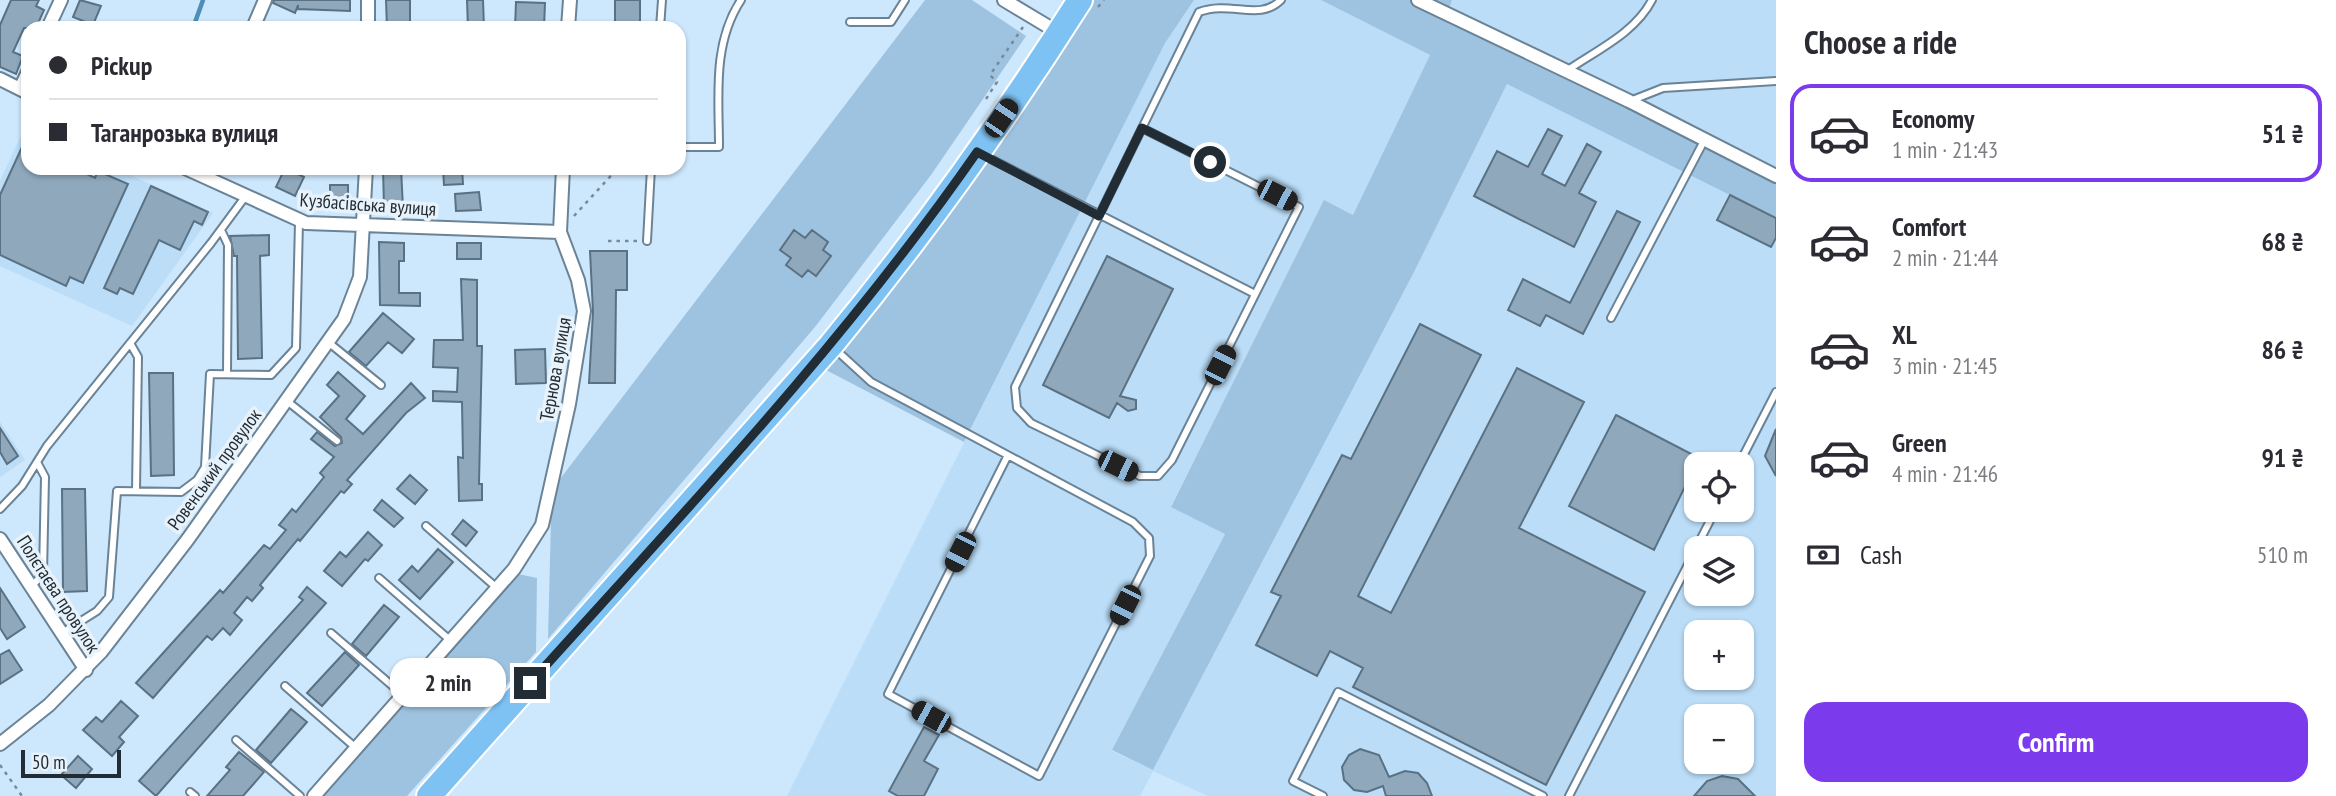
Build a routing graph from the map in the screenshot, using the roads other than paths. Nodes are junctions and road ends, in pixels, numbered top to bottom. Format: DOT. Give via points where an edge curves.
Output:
graph roads {
  1 [pos="61,0"];
  2 [pos="265,0"];
  3 [pos="368,0"];
  4 [pos="570,0"];
  5 [pos="662,0"];
  6 [pos="741,0"];
  7 [pos="905,0"];
  8 [pos="1004,0"];
  9 [pos="1080,0"];
  10 [pos="1281,0"];
  11 [pos="1418,0"];
  12 [pos="1652,0"];
  13 [pos="51,21"];
  14 [pos="256,21"];
  15 [pos="368,21"];
  16 [pos="568,21"];
  17 [pos="660,21"];
  18 [pos="850,22"];
  19 [pos="1059,33"];
  20 [pos="1566,71"];
  21 [pos="0,79"];
  22 [pos="1776,81"];
  23 [pos="21,90"];
  24 [pos="1629,101"];
  25 [pos="1142,128"];
  26 [pos="1704,139"];
  27 [pos="686,147"];
  28 [pos="977,152"];
  29 [pos="199,175"];
  30 [pos="366,175"];
  31 [pos="562,175"];
  32 [pos="651,175"];
  33 [pos="1776,176"];
  34 [pos="245,197"];
  35 [pos="1099,216"];
  36 [pos="299,222"];
  37 [pos="365,225"];
  38 [pos="221,230"];
  39 [pos="560,232"];
  40 [pos="647,241"];
  41 [pos="1255,294"];
  42 [pos="1611,318"];
  43 [pos="327,342"];
  44 [pos="130,343"];
  45 [pos="831,345"];
  46 [pos="227,374"];
  47 [pos="381,385"];
  48 [pos="1776,393"];
  49 [pos="286,401"];
  50 [pos="337,442"];
  51 [pos="1746,452"];
  52 [pos="1007,457"];
  53 [pos="38,464"];
  54 [pos="136,490"];
  55 [pos="0,509"];
  56 [pos="426,526"];
  57 [pos="0,539"];
  58 [pos="1684,571"];
  59 [pos="379,578"];
  60 [pos="31,587"];
  61 [pos="497,588"];
  62 [pos="62,633"];
  63 [pos="331,633"];
  64 [pos="451,641"];
  65 [pos="86,670"];
  66 [pos="285,686"];
  67 [pos="403,695"];
  68 [pos="236,740"];
  69 [pos="0,744"];
  70 [pos="356,748"];
  71 [pos="300,796"];
  72 [pos="314,796"];
  73 [pos="429,796"];
  74 [pos="1323,796"];
  75 [pos="1543,796"];
  76 [pos="1569,796"];
  1 -- 13 [label="street"];
  2 -- 14 [label="street"];
  3 -- 15 [label="street"];
  4 -- 16 [label="street"];
  5 -- 17 [label="lane"];
  6 -- 27 [label="lane" via="719,56 719,147"];
  7 -- 18 [label="lane" via="891,22"];
  8 -- 19 [label="street"];
  9 -- 19 [label="highway"];
  10 -- 25 [label="lane" via="1265,8 1229,0 1212,2 1199,12"];
  11 -- 20 [label="street"];
  12 -- 20 [label="lane" via="1628,30"];
  19 -- 28 [label="highway"];
  20 -- 24 [label="street"];
  21 -- 23 [label="street"];
  22 -- 24 [label="lane" via="1663,88"];
  24 -- 26 [label="street"];
  25 -- 35 [label="lane"];
  25 -- 41 [label="lane" via="1299,206"];
  26 -- 33 [label="street"];
  26 -- 42 [label="lane"];
  28 -- 35 [label="lane"];
  28 -- 45 [label="highway"];
  29 -- 34 [label="street, Кузбасівська вулиця"];
  30 -- 37 [label="street, Ровенський провулок"];
  31 -- 39 [label="street, Тернова вулиця"];
  32 -- 40 [label="lane"];
  34 -- 36 [label="street, Кузбасівська вулиця"];
  34 -- 38 [label="lane"];
  35 -- 41 [label="lane"];
  35 -- 41 [label="lane" via="1015,387 1017,408 1031,423 1140,476 1158,476 1172,460"];
  36 -- 37 [label="street, Кузбасівська вулиця"];
  36 -- 46 [label="lane" via="296,348 271,375"];
  37 -- 39 [label="street, Кузбасівська вулиця"];
  37 -- 43 [label="street, Ровенський провулок" via="357,291"];
  38 -- 44 [label="lane"];
  38 -- 46 [label="lane" via="228,245"];
  39 -- 61 [label="street, Тернова вулиця" via="584,311 579,351 542,525"];
  43 -- 47 [label="lane"];
  43 -- 49 [label="street, Ровенський провулок"];
  44 -- 53 [label="lane" via="47,446"];
  44 -- 54 [label="lane" via="138,357"];
  45 -- 52 [label="lane" via="872,382"];
  45 -- 73 [label="highway"];
  46 -- 54 [label="lane" via="214,373 208,378 205,467 197,480 181,492"];
  48 -- 51 [label="lane"];
  49 -- 50 [label="lane"];
  49 -- 65 [label="street, Ровенський провулок" via="188,539"];
  52 -- 52 [label="lane" via="888,694 1039,776 1150,556 1149,538 1133,522"];
  53 -- 55 [label="lane"];
  53 -- 60 [label="lane" via="45,477 43,574"];
  54 -- 62 [label="lane" via="121,489 115,494 109,597 97,611"];
  56 -- 61 [label="lane"];
  57 -- 60 [label="street, Полєтаєва провулок"];
  58 -- 76 [label="lane"];
  59 -- 64 [label="lane"];
  60 -- 62 [label="street, Полєтаєва провулок"];
  61 -- 64 [label="street, Тернова вулиця"];
  62 -- 65 [label="street, Полєтаєва провулок"];
  63 -- 67 [label="lane"];
  64 -- 67 [label="street, Тернова вулиця"];
  65 -- 69 [label="street, Ровенський провулок"];
  66 -- 70 [label="lane"];
  67 -- 70 [label="street, Тернова вулиця"];
  68 -- 71 [label="lane"];
  70 -- 72 [label="street, Тернова вулиця"];
  74 -- 75 [label="lane" via="1293,781 1338,692"];
}
